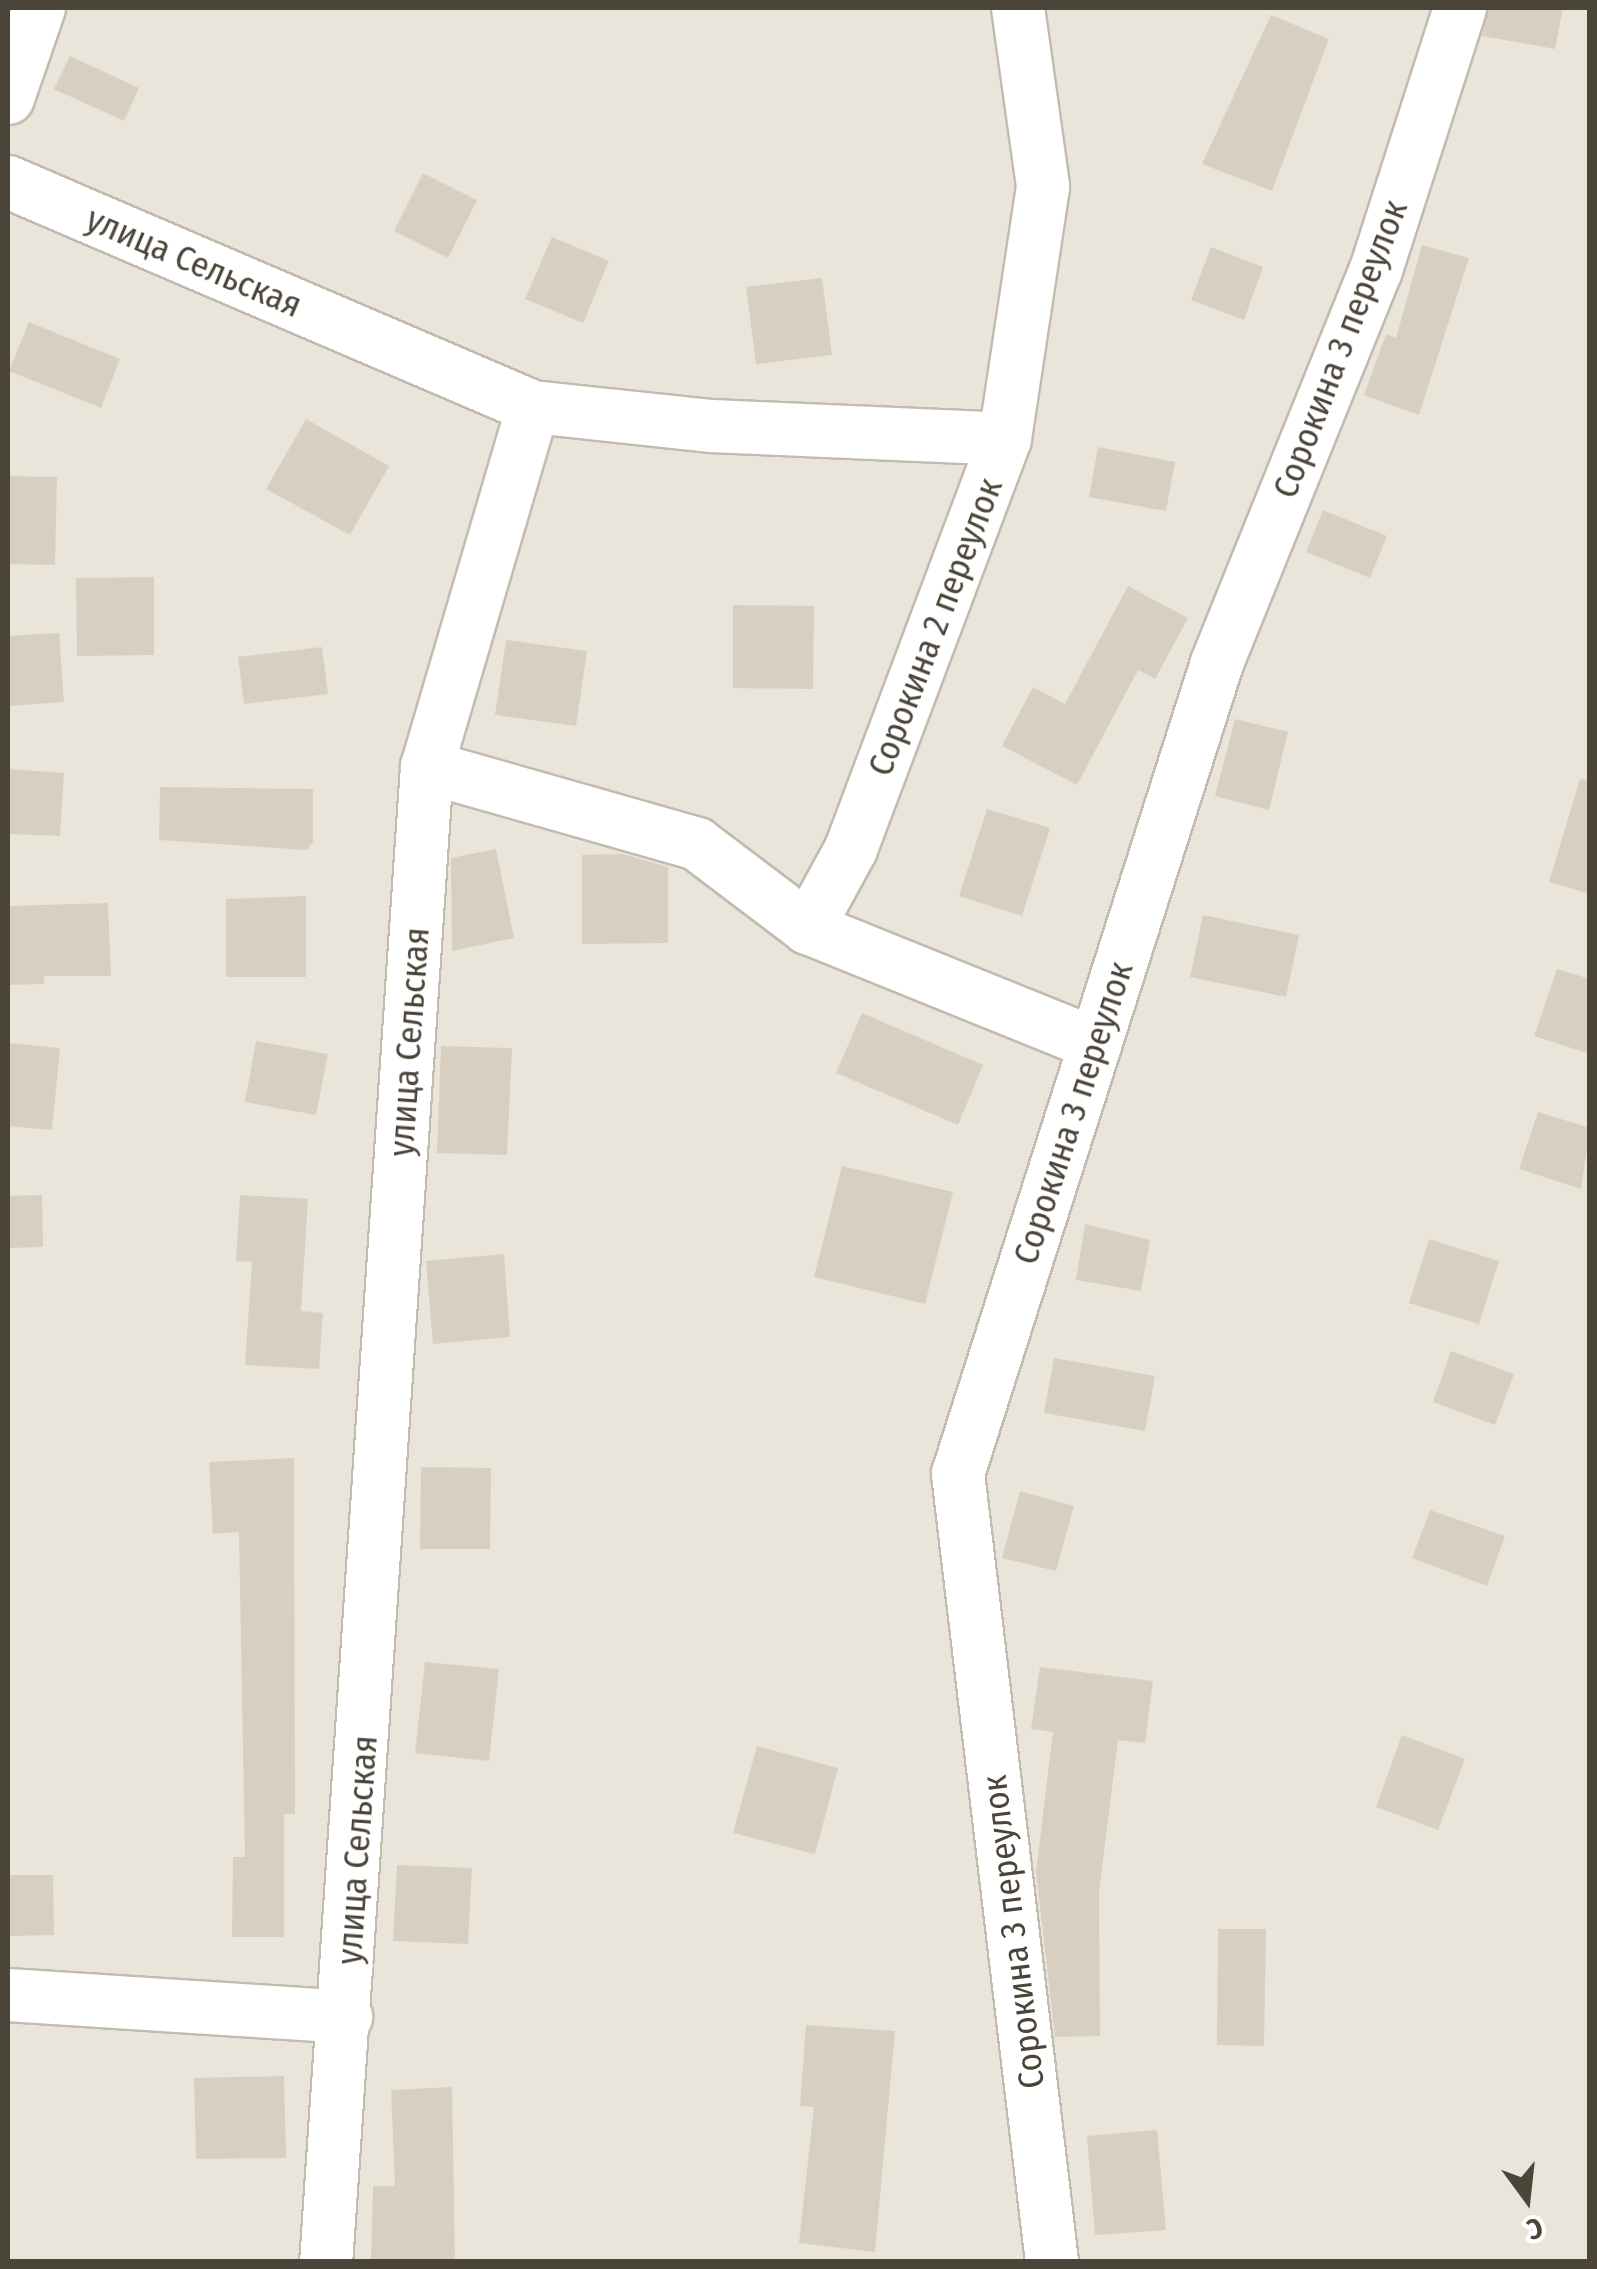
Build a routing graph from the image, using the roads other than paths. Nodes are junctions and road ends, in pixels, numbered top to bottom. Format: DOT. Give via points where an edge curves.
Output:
graph roads {
  1 [pos="39,8"];
  2 [pos="1018,8"];
  3 [pos="1460,8"];
  4 [pos="8,98"];
  5 [pos="8,182"];
  6 [pos="533,407"];
  7 [pos="1005,439"];
  8 [pos="427,767"];
  9 [pos="808,928"];
  10 [pos="1094,1044"];
  11 [pos="8,1994"];
  12 [pos="346,2017"];
  13 [pos="326,2262"];
  14 [pos="1052,2262"];
  1 -- 4 [label="street"];
  2 -- 7 [label="street, Сорокина 2 переулок" via="1043,188"];
  3 -- 10 [label="street, Сорокина 3 переулок" via="1376,270 1216,663"];
  5 -- 6 [label="street, улица Сельская"];
  6 -- 7 [label="street" via="712,426"];
  6 -- 8 [label="street, улица Сельская"];
  7 -- 9 [label="street, Сорокина 2 переулок" via="852,849"];
  8 -- 9 [label="street" via="697,844"];
  8 -- 12 [label="street, улица Сельская"];
  9 -- 10 [label="street"];
  10 -- 14 [label="street, Сорокина 3 переулок" via="958,1474"];
  11 -- 12 [label="street"];
  12 -- 13 [label="street, улица Сельская"];
}
